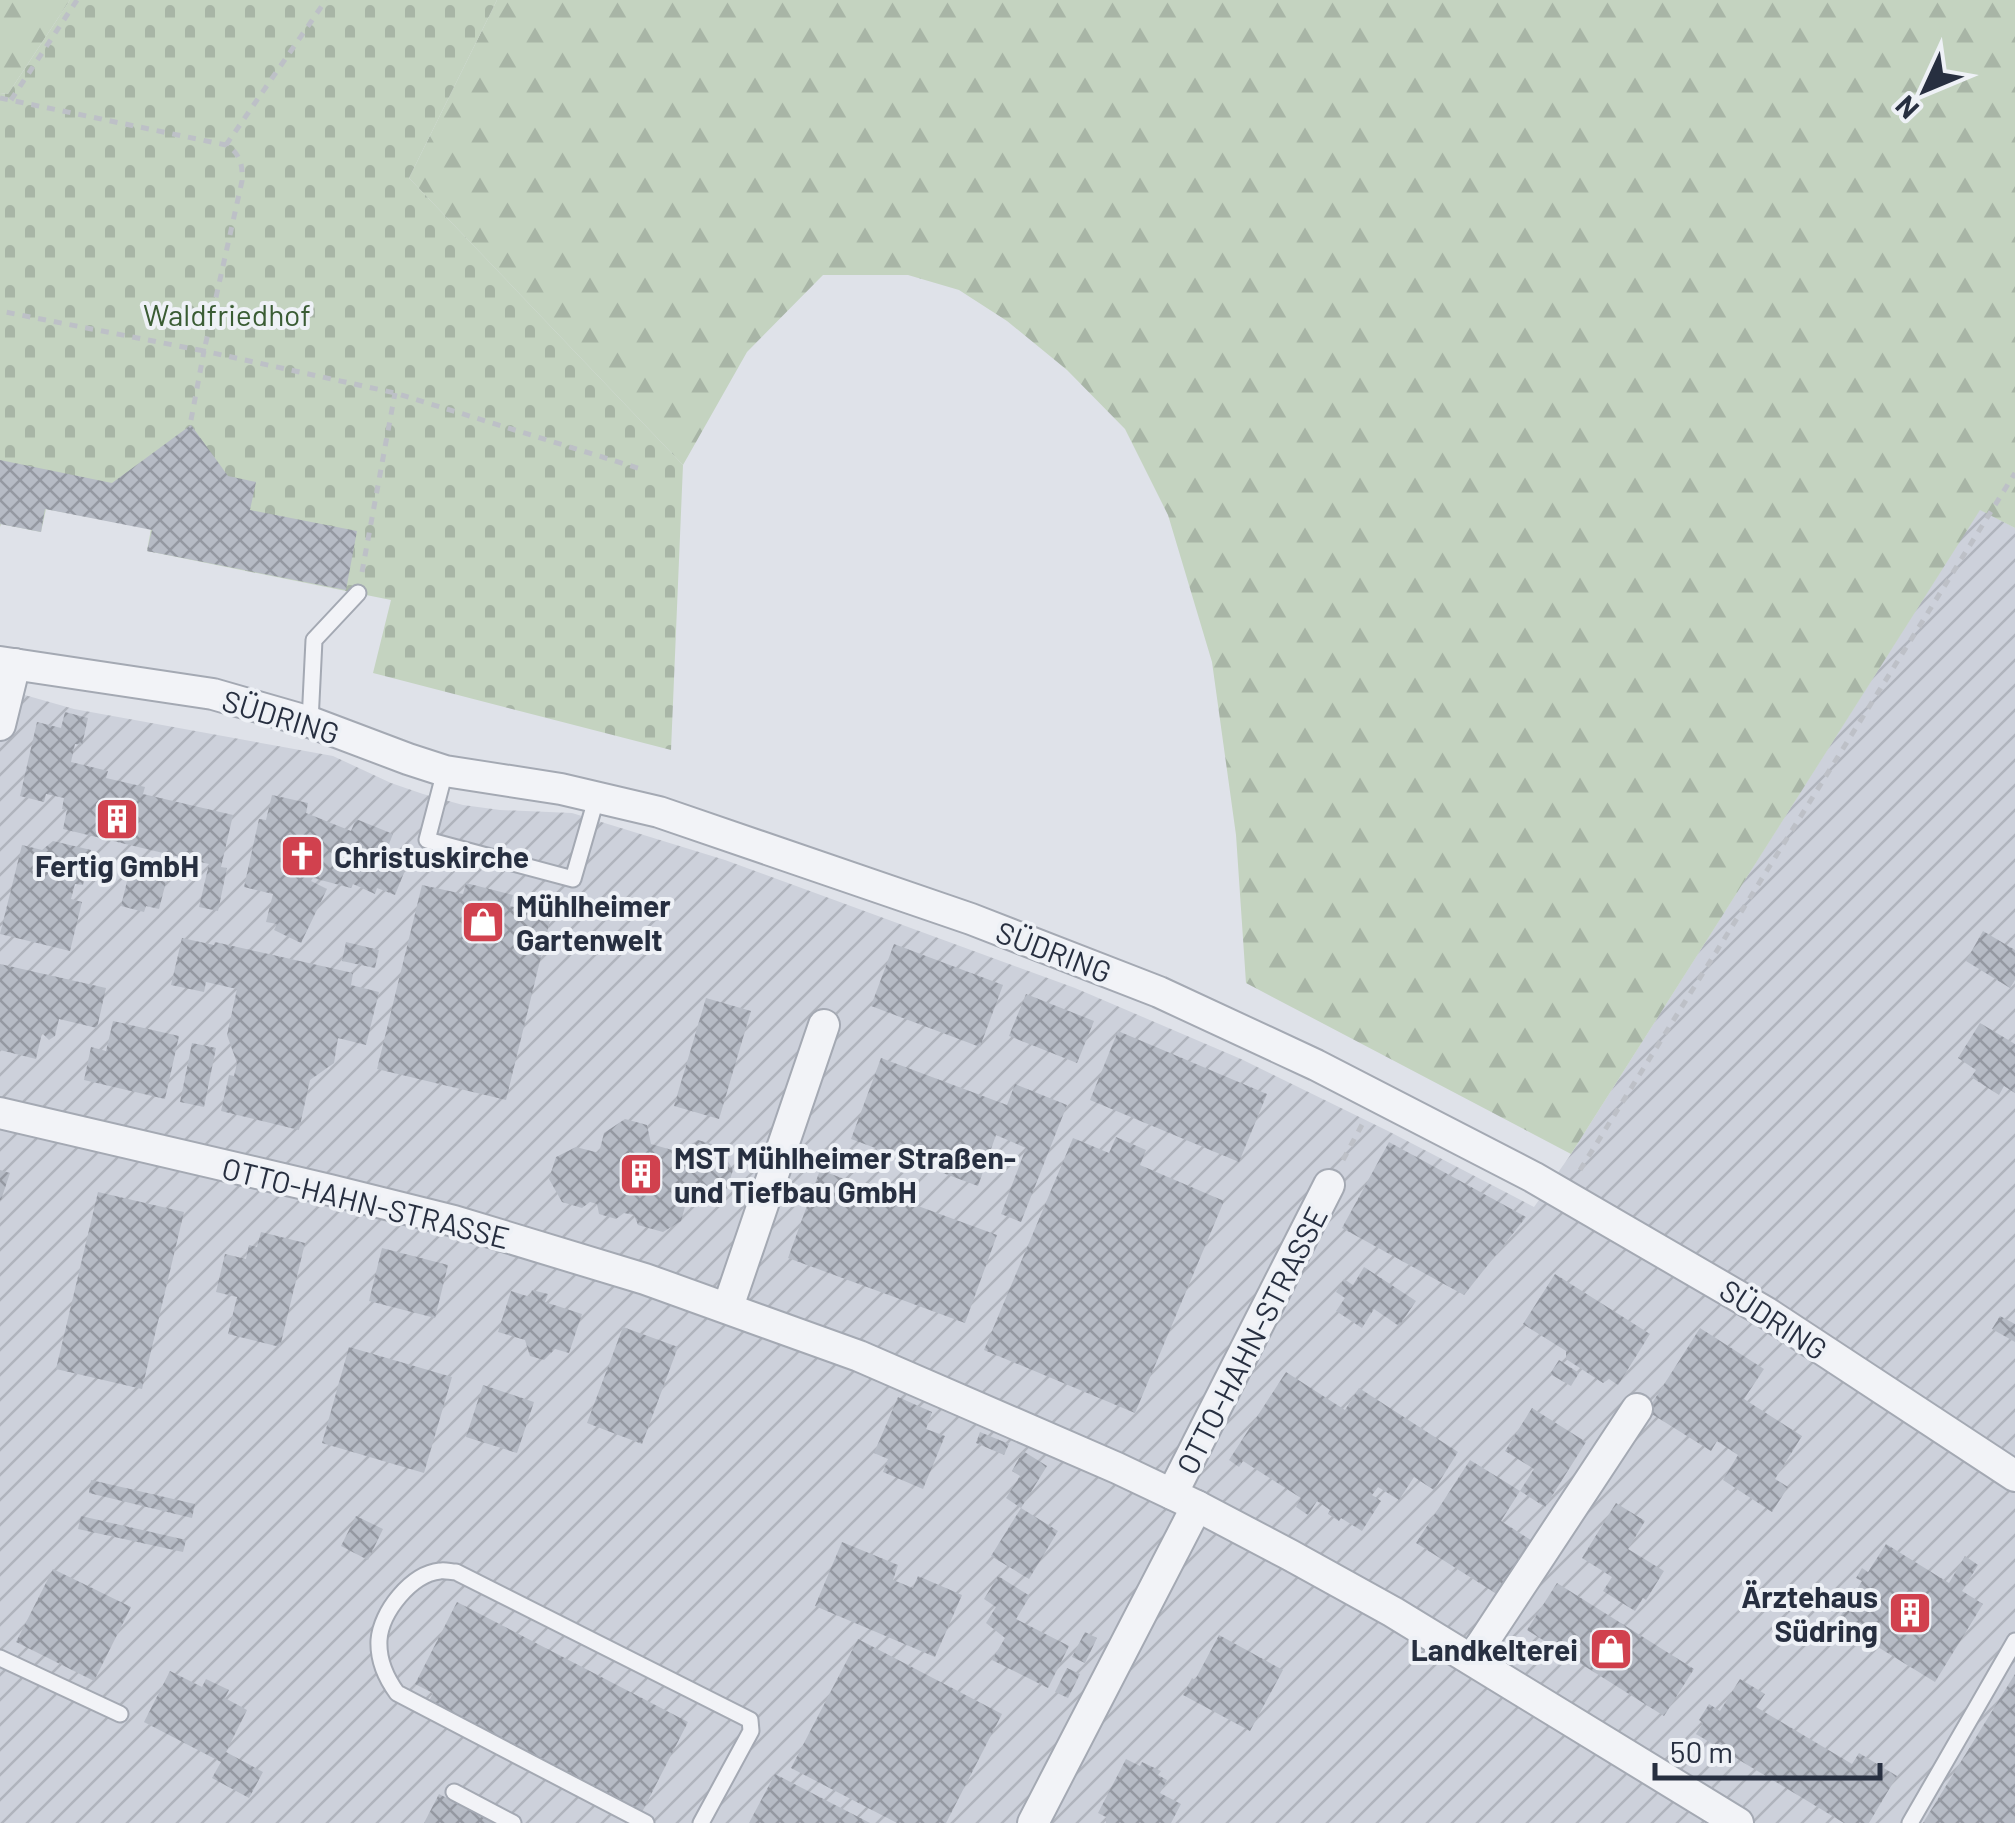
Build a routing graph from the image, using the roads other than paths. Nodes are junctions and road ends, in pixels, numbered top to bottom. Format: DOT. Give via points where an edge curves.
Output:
graph roads {
  1 [pos="358,594"];
  2 [pos="7,663"];
  3 [pos="310,722"];
  4 [pos="0,725"];
  5 [pos="446,770"];
  6 [pos="597,796"];
  7 [pos="824,1025"];
  8 [pos="0,1112"];
  9 [pos="1329,1185"];
  10 [pos="728,1308"];
  11 [pos="1637,1410"];
  12 [pos="2015,1476"];
  13 [pos="1185,1500"];
  14 [pos="2015,1641"];
  15 [pos="0,1658"];
  16 [pos="1472,1659"];
  17 [pos="120,1714"];
  18 [pos="454,1792"];
  19 [pos="514,1823"];
  20 [pos="646,1823"];
  21 [pos="701,1823"];
  22 [pos="1033,1823"];
  23 [pos="1738,1823"];
  24 [pos="1910,1823"];
  1 -- 3 [label="lane" via="314,640"];
  2 -- 3 [label="street, SÜDRING" via="213,694"];
  2 -- 4 [label="street"];
  3 -- 5 [label="street, SÜDRING"];
  5 -- 6 [label="street, SÜDRING"];
  5 -- 6 [label="lane" via="427,840 573,879"];
  6 -- 12 [label="street, SÜDRING" via="874,884 1159,992 1266,1042 1565,1195 1767,1313"];
  7 -- 10 [label="street"];
  8 -- 10 [label="street, OTTO-HAHN-STRASSE" via="454,1221"];
  9 -- 13 [label="street, OTTO-HAHN-STRASSE"];
  10 -- 13 [label="street, OTTO-HAHN-STRASSE" via="859,1356"];
  11 -- 16 [label="street"];
  13 -- 16 [label="street, OTTO-HAHN-STRASSE"];
  13 -- 22 [label="street"];
  14 -- 24 [label="lane"];
  15 -- 17 [label="lane"];
  16 -- 23 [label="street, OTTO-HAHN-STRASSE"];
  18 -- 19 [label="lane"];
  20 -- 21 [label="lane" via="396,1693 379,1640 400,1596 438,1571 456,1572 750,1720 751,1731"];
}
